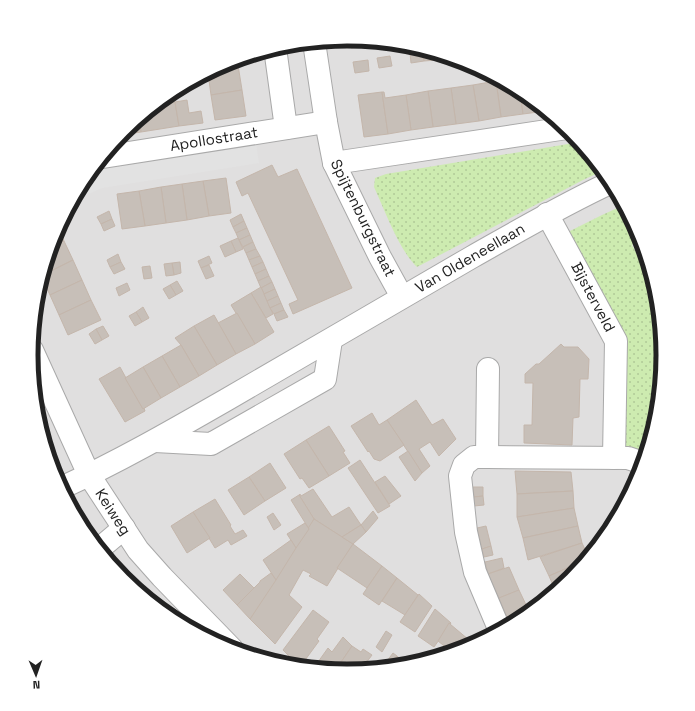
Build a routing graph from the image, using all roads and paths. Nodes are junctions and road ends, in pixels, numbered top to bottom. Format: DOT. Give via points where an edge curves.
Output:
graph roads {
  1 [pos="315,48"];
  2 [pos="276,55"];
  3 [pos="326,122"];
  4 [pos="286,128"];
  5 [pos="558,129"];
  6 [pos="111,156"];
  7 [pos="334,163"];
  8 [pos="606,185"];
  9 [pos="547,214"];
  10 [pos="402,296"];
  11 [pos="332,340"];
  12 [pos="38,364"];
  13 [pos="488,369"];
  14 [pos="155,441"];
  15 [pos="487,457"];
  16 [pos="614,458"];
  17 [pos="638,461"];
  18 [pos="89,475"];
  19 [pos="67,485"];
  20 [pos="124,528"];
  21 [pos="103,545"];
  22 [pos="498,626"];
  23 [pos="221,637"];
  1 -- 3 [label="street, Spijtenburgstraat"];
  2 -- 4 [label="street"];
  3 -- 4 [label="street, Apollostraat"];
  3 -- 7 [label="street, Spijtenburgstraat"];
  4 -- 6 [label="street, Apollostraat"];
  5 -- 7 [label="street"];
  7 -- 10 [label="street, Spijtenburgstraat"];
  8 -- 9 [label="street, Van Oldeneellaan"];
  9 -- 10 [label="street, Van Oldeneellaan"];
  9 -- 16 [label="street, Bijsterveld" via="616,341"];
  10 -- 11 [label="street, Van Oldeneellaan"];
  11 -- 14 [label="street, Van Oldeneellaan"];
  11 -- 14 [label="street" via="325,378 211,444"];
  12 -- 18 [label="street, Keiweg"];
  13 -- 15 [label="street"];
  14 -- 18 [label="street, Van Oldeneellaan"];
  15 -- 16 [label="street"];
  15 -- 22 [label="street" via="474,457 464,465 460,476 466,532 475,572"];
  16 -- 17 [label="street"];
  18 -- 19 [label="street, Van Oldeneellaan"];
  18 -- 20 [label="street, Keiweg"];
  20 -- 21 [label="street"];
  20 -- 23 [label="street, Keiweg" via="138,550"];
}
